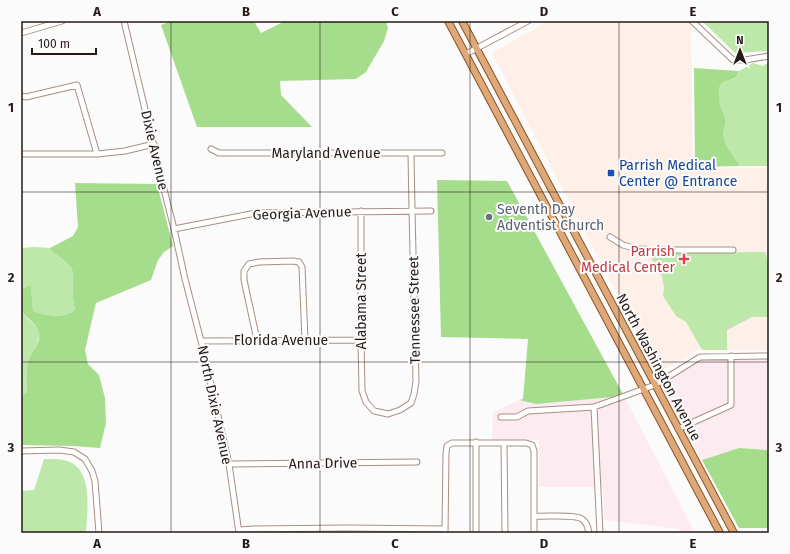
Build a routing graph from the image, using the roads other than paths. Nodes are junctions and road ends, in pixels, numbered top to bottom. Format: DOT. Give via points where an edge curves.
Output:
graph roads {
  1 [pos="62,21"];
  2 [pos="124,21"];
  3 [pos="448,21"];
  4 [pos="462,21"];
  5 [pos="528,21"];
  6 [pos="692,21"];
  7 [pos="21,33"];
  8 [pos="476,48"];
  9 [pos="466,54"];
  10 [pos="769,56"];
  11 [pos="21,96"];
  12 [pos="154,144"];
  13 [pos="211,149"];
  14 [pos="411,153"];
  15 [pos="442,153"];
  16 [pos="21,154"];
  17 [pos="97,154"];
  18 [pos="412,210"];
  19 [pos="361,211"];
  20 [pos="432,211"];
  21 [pos="174,229"];
  22 [pos="610,237"];
  23 [pos="733,250"];
  24 [pos="584,251"];
  25 [pos="573,257"];
  26 [pos="185,278"];
  27 [pos="257,340"];
  28 [pos="305,340"];
  29 [pos="361,340"];
  30 [pos="201,341"];
  31 [pos="731,356"];
  32 [pos="769,356"];
  33 [pos="655,385"];
  34 [pos="643,389"];
  35 [pos="362,391"];
  36 [pos="594,407"];
  37 [pos="501,417"];
  38 [pos="678,429"];
  39 [pos="476,442"];
  40 [pos="504,443"];
  41 [pos="21,451"];
  42 [pos="418,462"];
  43 [pos="229,464"];
  44 [pos="534,516"];
  45 [pos="445,531"];
  46 [pos="239,532"];
  47 [pos="99,533"];
  48 [pos="476,533"];
  49 [pos="505,533"];
  50 [pos="534,533"];
  51 [pos="589,533"];
  52 [pos="600,533"];
  53 [pos="720,533"];
  54 [pos="734,533"];
  1 -- 7 [label="street"];
  2 -- 12 [label="street, Dixie Avenue"];
  3 -- 9 [label="main road, North Washington Avenue"];
  4 -- 8 [label="main road, North Washington Avenue"];
  5 -- 8 [label="street"];
  6 -- 10 [label="street" via="733,60"];
  8 -- 9 [label="street"];
  8 -- 24 [label="main road, North Washington Avenue"];
  9 -- 25 [label="main road, North Washington Avenue"];
  11 -- 17 [label="street" via="77,85"];
  12 -- 17 [label="street"];
  12 -- 21 [label="street, Dixie Avenue"];
  13 -- 14 [label="street, Maryland Avenue" via="219,153"];
  14 -- 15 [label="street, Maryland Avenue"];
  14 -- 18 [label="street, Tennessee Street"];
  16 -- 17 [label="street"];
  18 -- 19 [label="street, Georgia Avenue"];
  18 -- 20 [label="street, Georgia Avenue"];
  18 -- 35 [label="street, Tennessee Street" via="416,381 414,394 410,403 388,414 374,411 366,402"];
  19 -- 21 [label="street, Georgia Avenue" via="256,213"];
  19 -- 29 [label="street, Alabama Street"];
  21 -- 26 [label="street, Dixie Avenue"];
  22 -- 23 [label="street" via="636,249"];
  24 -- 25 [label="main road"];
  24 -- 33 [label="main road, North Washington Avenue"];
  25 -- 34 [label="main road, North Washington Avenue"];
  26 -- 30 [label="street, North Dixie Avenue"];
  27 -- 28 [label="street, Florida Avenue"];
  27 -- 28 [label="street" via="244,270 249,264 259,262 294,261 299,262 302,267"];
  27 -- 30 [label="street, Florida Avenue"];
  28 -- 29 [label="street, Florida Avenue"];
  29 -- 35 [label="street, Alabama Street"];
  30 -- 43 [label="street, North Dixie Avenue"];
  31 -- 32 [label="street"];
  31 -- 33 [label="street" via="700,357"];
  31 -- 38 [label="street" via="732,405"];
  33 -- 34 [label="street"];
  33 -- 38 [label="main road, North Washington Avenue"];
  34 -- 36 [label="street"];
  34 -- 53 [label="main road, North Washington Avenue"];
  36 -- 37 [label="street" via="528,411 517,417"];
  36 -- 52 [label="street"];
  38 -- 54 [label="main road, North Washington Avenue"];
  39 -- 40 [label="street"];
  39 -- 45 [label="street" via="452,443 448,446"];
  39 -- 48 [label="street"];
  40 -- 44 [label="street" via="532,445"];
  40 -- 49 [label="street"];
  41 -- 47 [label="street" via="59,450 74,452 85,459 95,481"];
  42 -- 43 [label="street, Anna Drive"];
  43 -- 46 [label="street, North Dixie Avenue"];
  44 -- 50 [label="street"];
  44 -- 51 [label="street" via="582,519 588,526"];
  45 -- 46 [label="street" via="345,528 253,529"];
}
